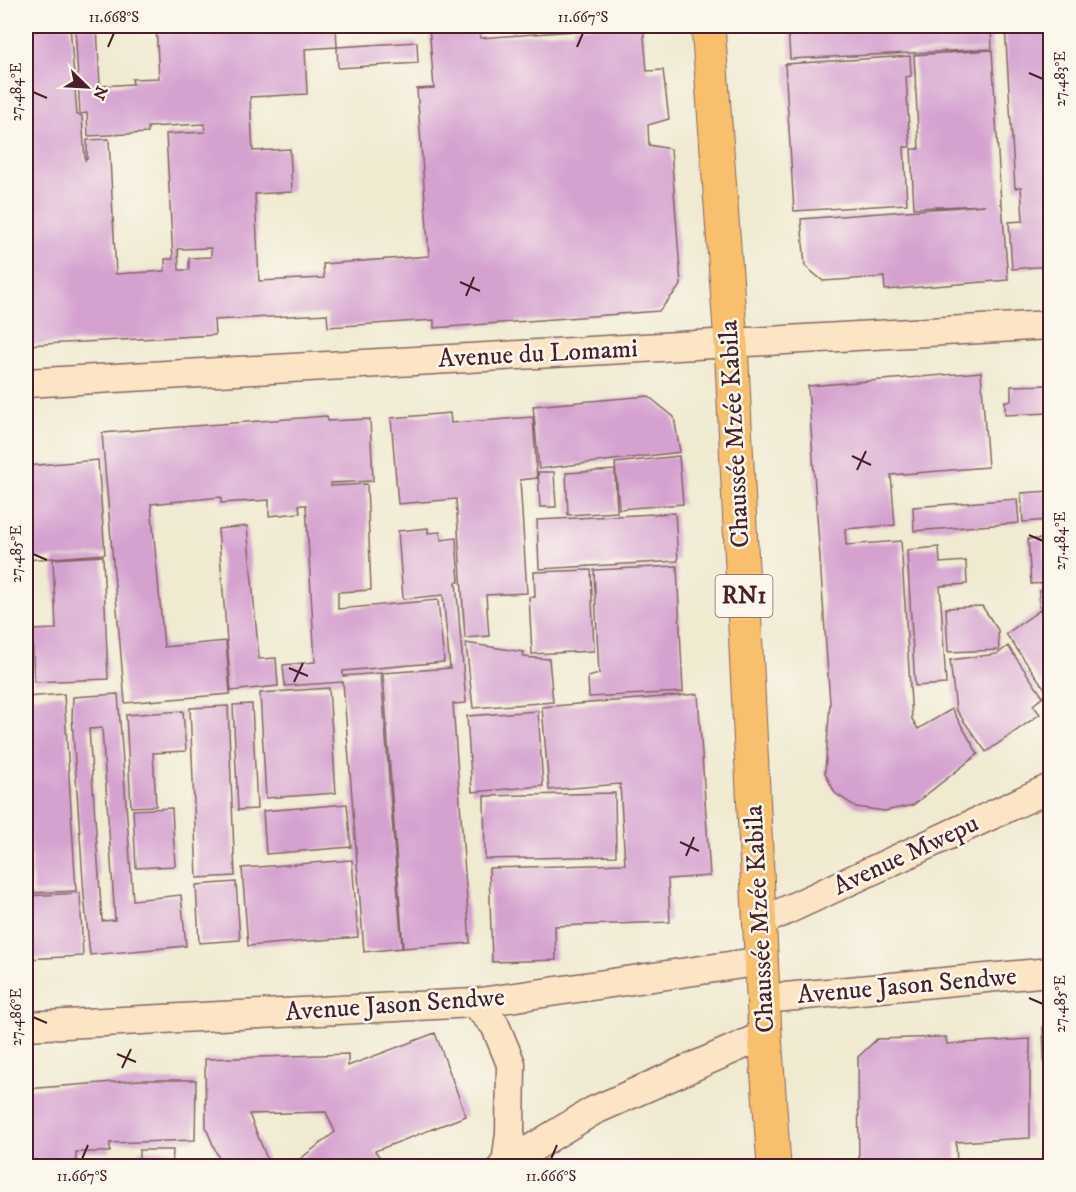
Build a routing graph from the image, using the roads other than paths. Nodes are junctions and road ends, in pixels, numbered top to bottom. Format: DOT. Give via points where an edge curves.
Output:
graph roads {
  1 [pos="708,26"];
  2 [pos="1050,325"];
  3 [pos="731,343"];
  4 [pos="26,382"];
  5 [pos="1050,788"];
  6 [pos="761,922"];
  7 [pos="763,961"];
  8 [pos="1050,972"];
  9 [pos="764,999"];
  10 [pos="474,1003"];
  11 [pos="26,1026"];
  12 [pos="765,1035"];
  13 [pos="505,1166"];
  14 [pos="774,1167"];
  1 -- 3 [label="highway, Chaussée Mzée Kabila / RN1"];
  2 -- 3 [label="main road, Avenue du Lomami"];
  3 -- 4 [label="main road, Avenue du Lomami"];
  3 -- 6 [label="highway, Chaussée Mzée Kabila / RN1"];
  5 -- 6 [label="main road, Avenue Mwepu"];
  6 -- 7 [label="highway, Chaussée Mzée Kabila / RN1"];
  7 -- 9 [label="highway, Chaussée Mzée Kabila / RN1"];
  7 -- 10 [label="main road, Avenue Jason Sendwe"];
  8 -- 9 [label="main road, Avenue Jason Sendwe"];
  9 -- 12 [label="highway, Chaussée Mzée Kabila / RN1"];
  10 -- 11 [label="main road, Avenue Jason Sendwe"];
  10 -- 13 [label="main road" via="495,1025 511,1064 510,1133"];
  12 -- 13 [label="main road" via="592,1111"];
  12 -- 14 [label="highway, Chaussée Mzée Kabila / RN1"];
}
